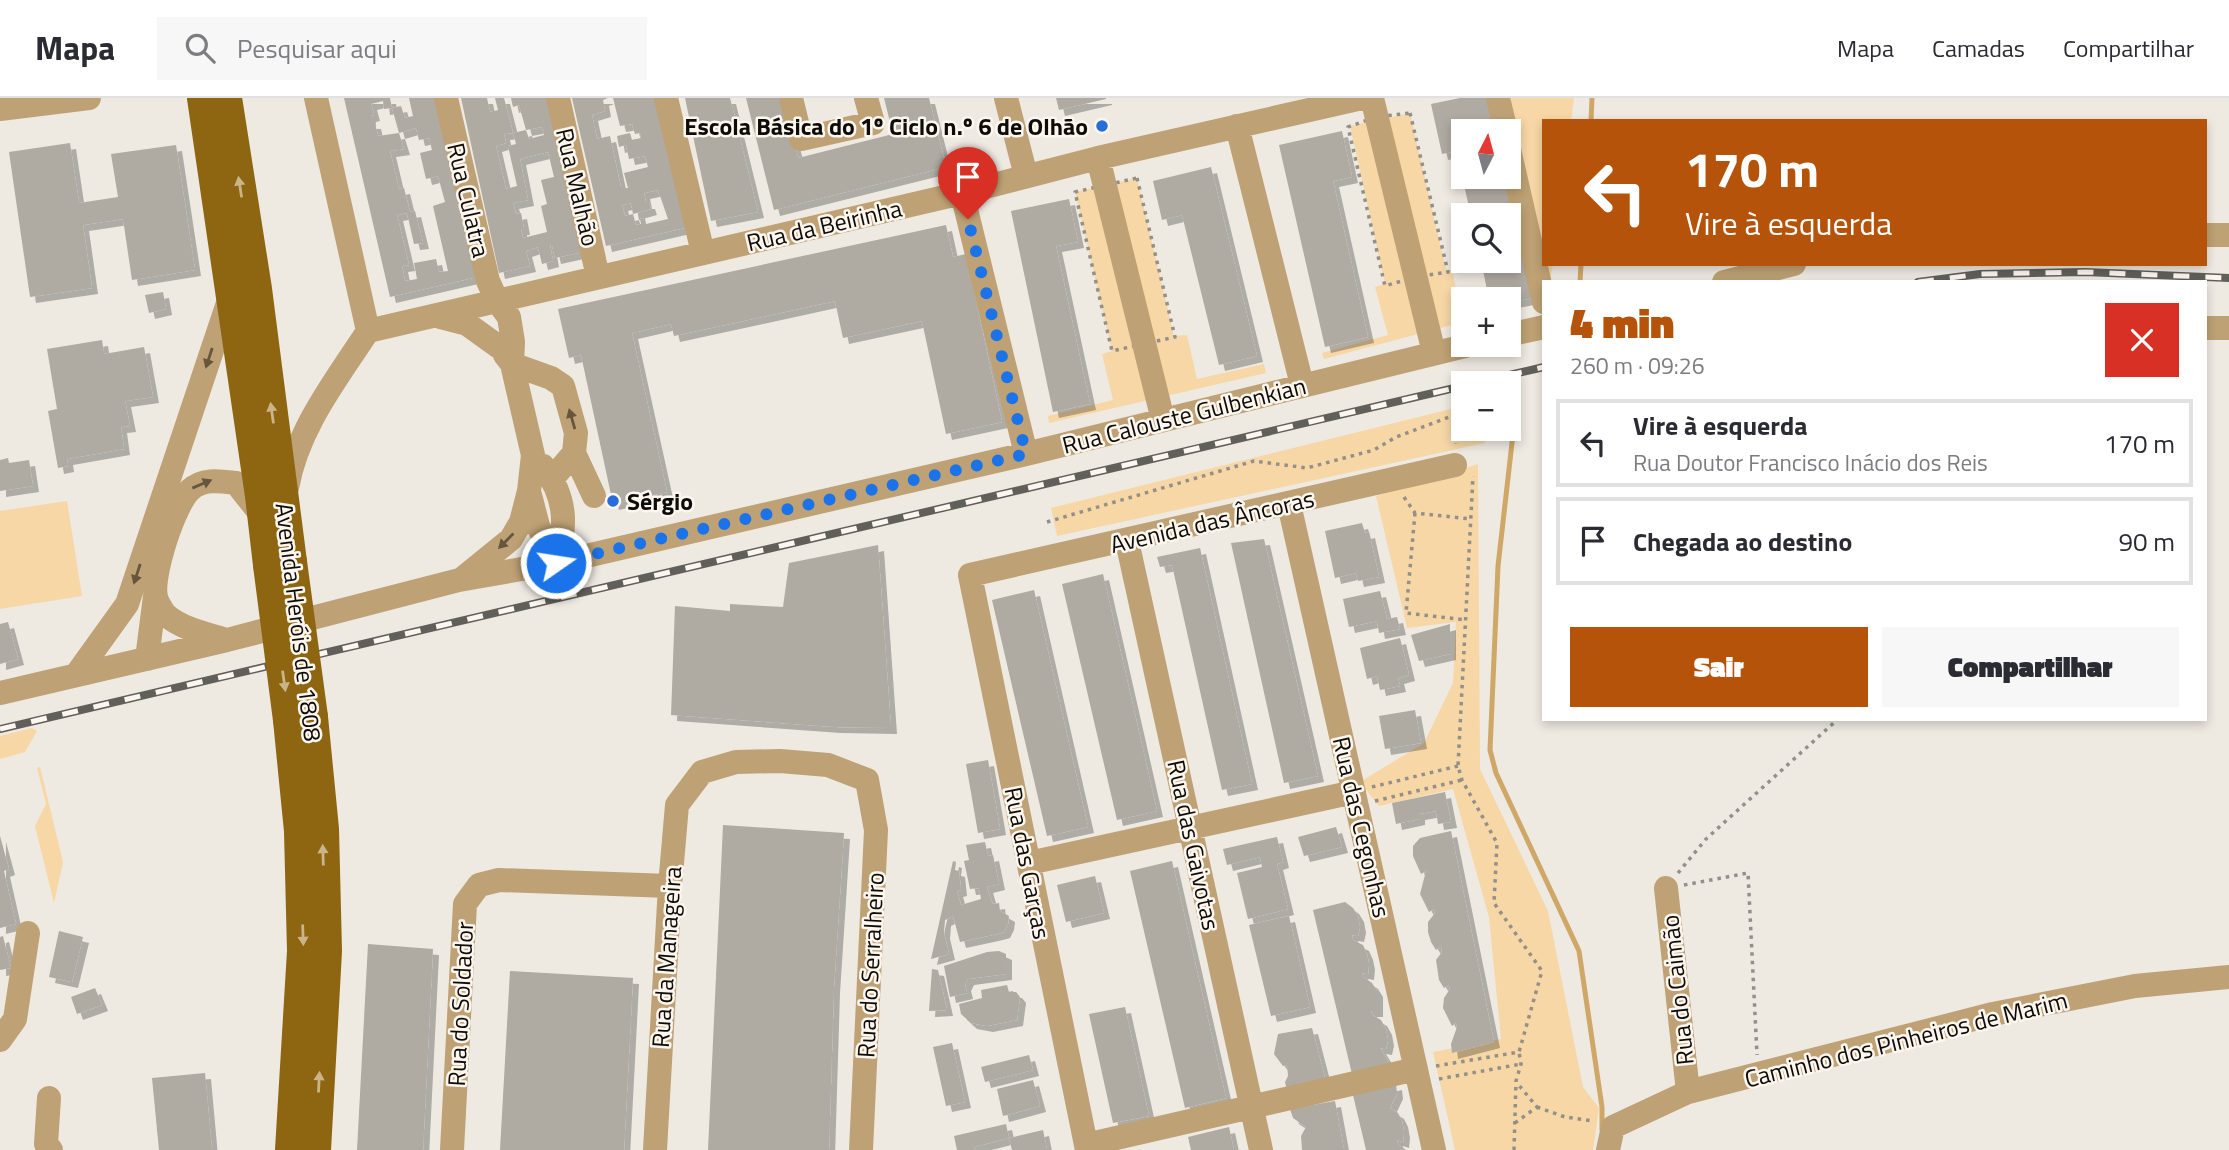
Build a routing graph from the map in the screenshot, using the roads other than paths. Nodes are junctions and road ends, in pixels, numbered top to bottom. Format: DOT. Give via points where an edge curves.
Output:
graph roads {
  1 [pos="89,98"];
  2 [pos="203,98"];
  3 [pos="226,98"];
  4 [pos="316,98"];
  5 [pos="446,98"];
  6 [pos="558,98"];
  7 [pos="666,98"];
  8 [pos="791,98"];
  9 [pos="866,98"];
  10 [pos="1006,98"];
  11 [pos="1362,98"];
  12 [pos="1372,98"];
  13 [pos="1498,98"];
  14 [pos="0,109"];
  15 [pos="1503,119"];
  16 [pos="1237,126"];
  17 [pos="1098,158"];
  18 [pos="1026,176"];
  19 [pos="1518,189"];
  20 [pos="962,193"];
  21 [pos="2207,235"];
  22 [pos="2229,235"];
  23 [pos="703,253"];
  24 [pos="1786,266"];
  25 [pos="598,277"];
  26 [pos="1732,280"];
  27 [pos="550,288"];
  28 [pos="231,293"];
  29 [pos="1542,293"];
  30 [pos="497,301"];
  31 [pos="432,316"];
  32 [pos="1542,327"];
  33 [pos="2207,328"];
  34 [pos="2229,328"];
  35 [pos="368,331"];
  36 [pos="1521,332"];
  37 [pos="1451,349"];
  38 [pos="508,351"];
  39 [pos="1434,353"];
  40 [pos="1302,385"];
  41 [pos="1163,420"];
  42 [pos="574,453"];
  43 [pos="1026,454"];
  44 [pos="534,455"];
  45 [pos="1455,465"];
  46 [pos="552,479"];
  47 [pos="530,491"];
  48 [pos="594,496"];
  49 [pos="1289,503"];
  50 [pos="274,511"];
  51 [pos="564,513"];
  52 [pos="1127,541"];
  53 [pos="605,552"];
  54 [pos="556,563"];
  55 [pos="970,575"];
  56 [pos="459,580"];
  57 [pos="155,596"];
  58 [pos="127,604"];
  59 [pos="227,640"];
  60 [pos="147,659"];
  61 [pos="76,675"];
  62 [pos="0,693"];
  63 [pos="301,719"];
  64 [pos="867,780"];
  65 [pos="1359,795"];
  66 [pos="1190,827"];
  67 [pos="1028,863"];
  68 [pos="670,886"];
  69 [pos="1666,888"];
  70 [pos="28,933"];
  71 [pos="2229,977"];
  72 [pos="0,1040"];
  73 [pos="1418,1076"];
  74 [pos="1688,1092"];
  75 [pos="49,1098"];
  76 [pos="1252,1107"];
  77 [pos="1611,1138"];
  78 [pos="1086,1147"];
  79 [pos="51,1150"];
  80 [pos="291,1150"];
  81 [pos="315,1150"];
  82 [pos="452,1150"];
  83 [pos="655,1150"];
  84 [pos="861,1150"];
  85 [pos="1261,1150"];
  86 [pos="1434,1150"];
  1 -- 14 [label="street"];
  2 -- 28 [label="main road, Avenida Heróis de 1808"];
  50 -- 3 [label="main road, Avenida Heróis de 1808, one-way" via="256,289"];
  4 -- 35 [label="street"];
  5 -- 30 [label="street, Rua Culatra" via="488,281"];
  6 -- 25 [label="street, Rua Malhão"];
  7 -- 23 [label="street"];
  8 -- 9 [label="street" via="801,139 873,123"];
  10 -- 18 [label="street"];
  11 -- 16 [label="street, Rua da Beirinha"];
  12 -- 39 [label="street"];
  13 -- 15 [label="street"];
  16 -- 17 [label="street, Rua da Beirinha"];
  16 -- 40 [label="street"];
  17 -- 18 [label="street, Rua da Beirinha"];
  17 -- 41 [label="street"];
  18 -- 20 [label="street, Rua da Beirinha"];
  19 -- 29 [label="street"];
  20 -- 23 [label="street, Rua da Beirinha"];
  20 -- 43 [label="street"];
  21 -- 22 [label="street"];
  23 -- 25 [label="street, Rua da Beirinha"];
  24 -- 26 [label="street"];
  25 -- 27 [label="street, Rua da Beirinha"];
  27 -- 30 [label="street, Rua da Beirinha"];
  27 -- 38 [label="street" via="528,311"];
  28 -- 50 [label="main road, Avenida Heróis de 1808"];
  28 -- 58 [label="street, one-way"];
  30 -- 31 [label="street, Rua da Beirinha"];
  30 -- 38 [label="street, Rua Culatra" via="509,317"];
  31 -- 35 [label="street, Rua da Beirinha"];
  31 -- 38 [label="street" via="467,324"];
  32 -- 36 [label="street"];
  33 -- 34 [label="street"];
  35 -- 50 [label="street" via="306,429"];
  37 -- 39 [label="street, Rua Calouste Gulbenkian"];
  42 -- 38 [label="street, one-way" via="576,433 563,386"];
  38 -- 44 [label="street, Rua Culatra"];
  39 -- 40 [label="street, Rua Calouste Gulbenkian"];
  40 -- 41 [label="street, Rua Calouste Gulbenkian"];
  41 -- 43 [label="street, Rua Calouste Gulbenkian"];
  42 -- 46 [label="street"];
  42 -- 48 [label="street"];
  43 -- 53 [label="street, Rua Calouste Gulbenkian"];
  44 -- 46 [label="street"];
  44 -- 47 [label="street"];
  45 -- 49 [label="street, Avenida das Âncoras"];
  46 -- 51 [label="street"];
  47 -- 54 [label="street" via="538,526"];
  47 -- 56 [label="street, one-way" via="511,539"];
  49 -- 52 [label="street, Avenida das Âncoras"];
  49 -- 65 [label="street, Rua das Cegonhas"];
  57 -- 50 [label="street, one-way" via="161,551 176,509 190,489 212,480 236,483"];
  50 -- 63 [label="main road, Avenida Heróis de 1808, bridge"];
  51 -- 53 [label="street" via="580,541"];
  51 -- 54 [label="street"];
  52 -- 55 [label="street, Avenida das Âncoras"];
  52 -- 66 [label="street, Rua das Gaivotas"];
  53 -- 54 [label="street, Rua Calouste Gulbenkian"];
  54 -- 56 [label="street, Rua Calouste Gulbenkian"];
  55 -- 67 [label="street, Rua das Garças"];
  56 -- 59 [label="street, Rua Calouste Gulbenkian"];
  57 -- 59 [label="street" via="165,615"];
  57 -- 60 [label="street"];
  58 -- 60 [label="street" via="131,627"];
  58 -- 61 [label="street"];
  59 -- 60 [label="street, Rua Calouste Gulbenkian"];
  60 -- 61 [label="street, Rua Calouste Gulbenkian"];
  61 -- 62 [label="street, Rua Calouste Gulbenkian"];
  63 -- 80 [label="main road, Avenida Heróis de 1808, one-way" via="303,951"];
  81 -- 63 [label="main road, Avenida Heróis de 1808, one-way" via="326,951 323,830"];
  64 -- 68 [label="street, Rua da Manageira" via="828,765 779,761 736,762 702,772 677,805"];
  64 -- 84 [label="street, Rua do Serralheiro" via="876,830"];
  65 -- 66 [label="street"];
  65 -- 73 [label="street, Rua das Cegonhas"];
  66 -- 67 [label="street"];
  66 -- 76 [label="street, Rua das Gaivotas"];
  67 -- 78 [label="street, Rua das Garças"];
  68 -- 82 [label="street, Rua do Soldador" via="499,880 479,885 465,904"];
  68 -- 83 [label="street, Rua da Manageira"];
  69 -- 74 [label="street, Rua do Caimão"];
  70 -- 72 [label="street" via="15,1019"];
  71 -- 74 [label="street, Caminho dos Pinheiros de Marim" via="2136,986 1993,1014"];
  73 -- 76 [label="street"];
  73 -- 86 [label="street, Rua das Cegonhas"];
  74 -- 77 [label="street, Caminho dos Pinheiros de Marim"];
  75 -- 79 [label="street" via="46,1144"];
  76 -- 78 [label="street"];
  76 -- 85 [label="street, Rua das Gaivotas"];
}
